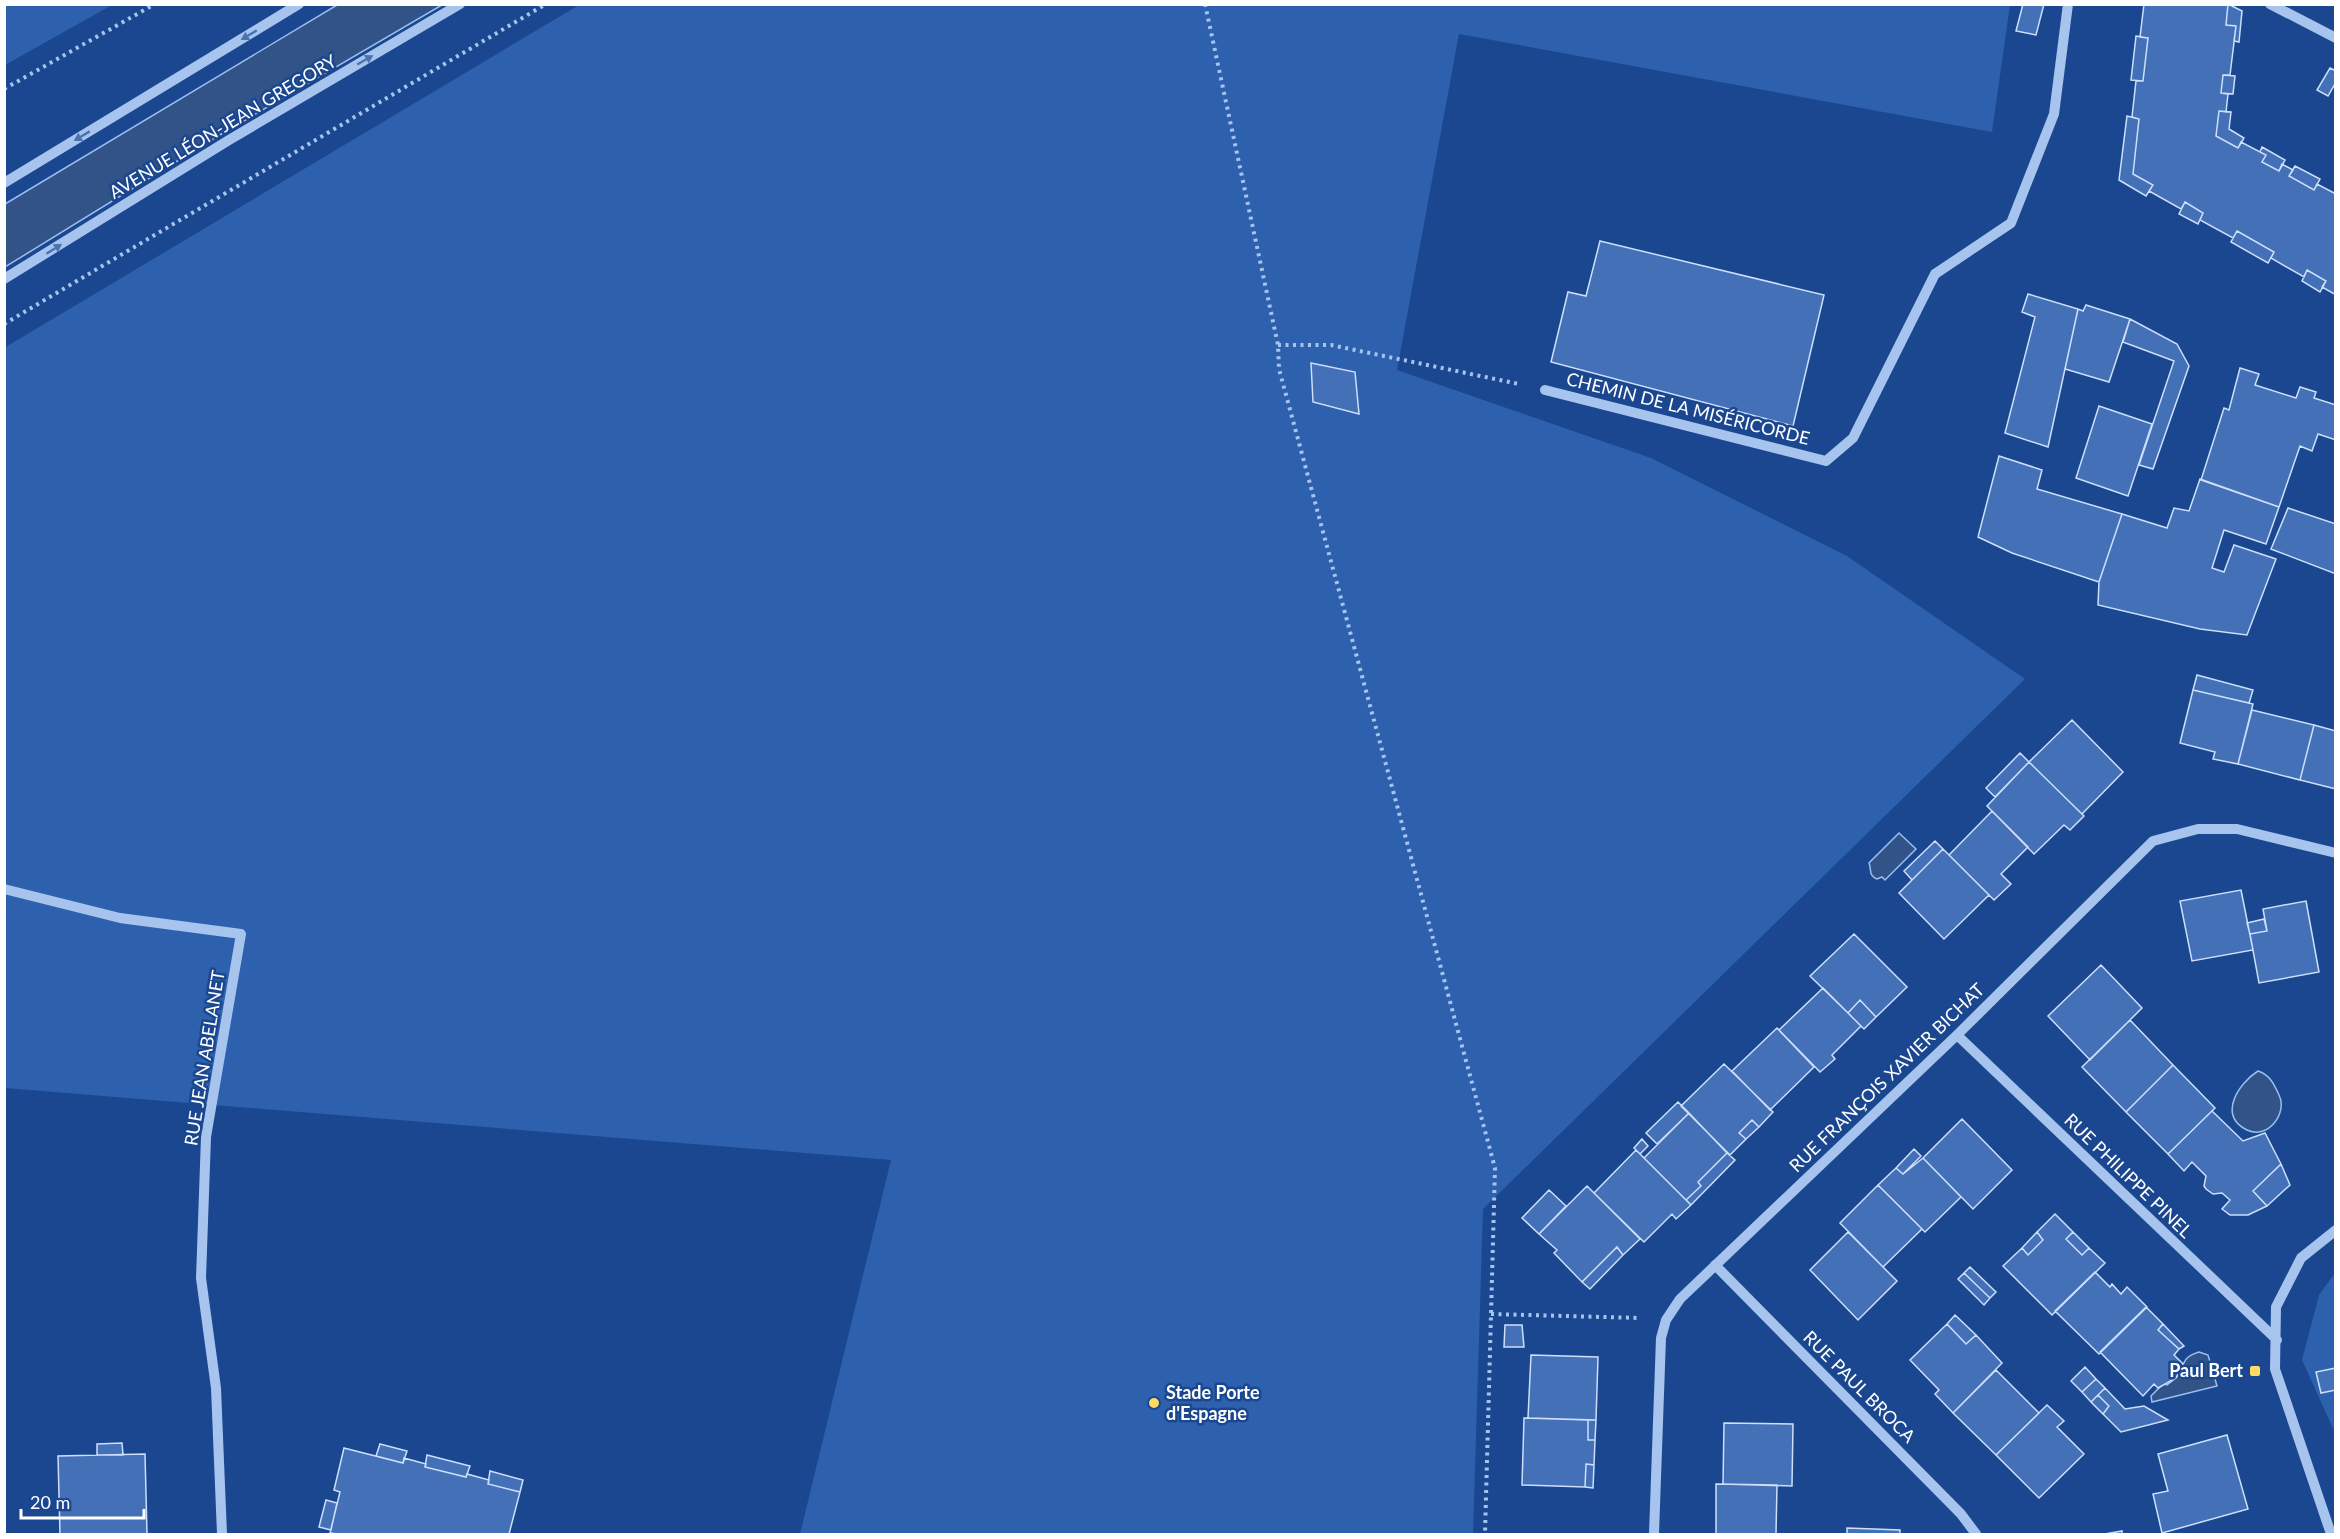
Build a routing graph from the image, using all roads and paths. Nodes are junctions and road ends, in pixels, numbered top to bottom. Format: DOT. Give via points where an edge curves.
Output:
graph roads {
  1 [pos="155,4"];
  2 [pos="299,4"];
  3 [pos="460,4"];
  4 [pos="546,4"];
  5 [pos="1205,4"];
  6 [pos="2068,4"];
  7 [pos="2270,4"];
  8 [pos="2336,38"];
  9 [pos="4,89"];
  10 [pos="4,183"];
  11 [pos="4,279"];
  12 [pos="4,324"];
  13 [pos="1278,345"];
  14 [pos="1545,390"];
  15 [pos="2336,853"];
  16 [pos="4,889"];
  17 [pos="1957,1035"];
  18 [pos="2336,1230"];
  19 [pos="1715,1265"];
  20 [pos="1491,1314"];
  21 [pos="1666,1320"];
  22 [pos="2277,1340"];
  23 [pos="222,1534"];
  24 [pos="1485,1534"];
  25 [pos="1654,1534"];
  26 [pos="1976,1534"];
  27 [pos="2331,1534"];
  1 -- 9 [label="path"];
  2 -- 10 [label="street, one-way"];
  11 -- 3 [label="street, AVENUE LÉON-JEAN GREGORY, one-way"];
  4 -- 12 [label="path"];
  5 -- 13 [label="path"];
  6 -- 14 [label="street, CHEMIN DE LA MISÉRICORDE" via="2054,114 2012,223 1935,274 1852,438 1826,461"];
  7 -- 8 [label="street"];
  13 -- 14 [label="path" via="1331,345"];
  13 -- 20 [label="path" via="1279,369 1495,1168"];
  15 -- 17 [label="street, RUE FRANÇOIS XAVIER BICHAT" via="2237,829 2198,829 2153,842"];
  16 -- 23 [label="street, RUE JEAN ABELANET" via="120,918 241,934 206,1137 201,1278 216,1389"];
  17 -- 19 [label="street, RUE FRANÇOIS XAVIER BICHAT"];
  17 -- 22 [label="street, RUE PHILIPPE PINEL"];
  18 -- 22 [label="street" via="2301,1258 2276,1307"];
  19 -- 21 [label="street, RUE FRANÇOIS XAVIER BICHAT" via="1680,1299"];
  19 -- 26 [label="street, RUE PAUL BROCA" via="1961,1514"];
  20 -- 21 [label="path"];
  20 -- 24 [label="path"];
  21 -- 25 [label="street, RUE FRANÇOIS XAVIER BICHAT" via="1661,1338"];
  22 -- 27 [label="street" via="2275,1369"];
}
